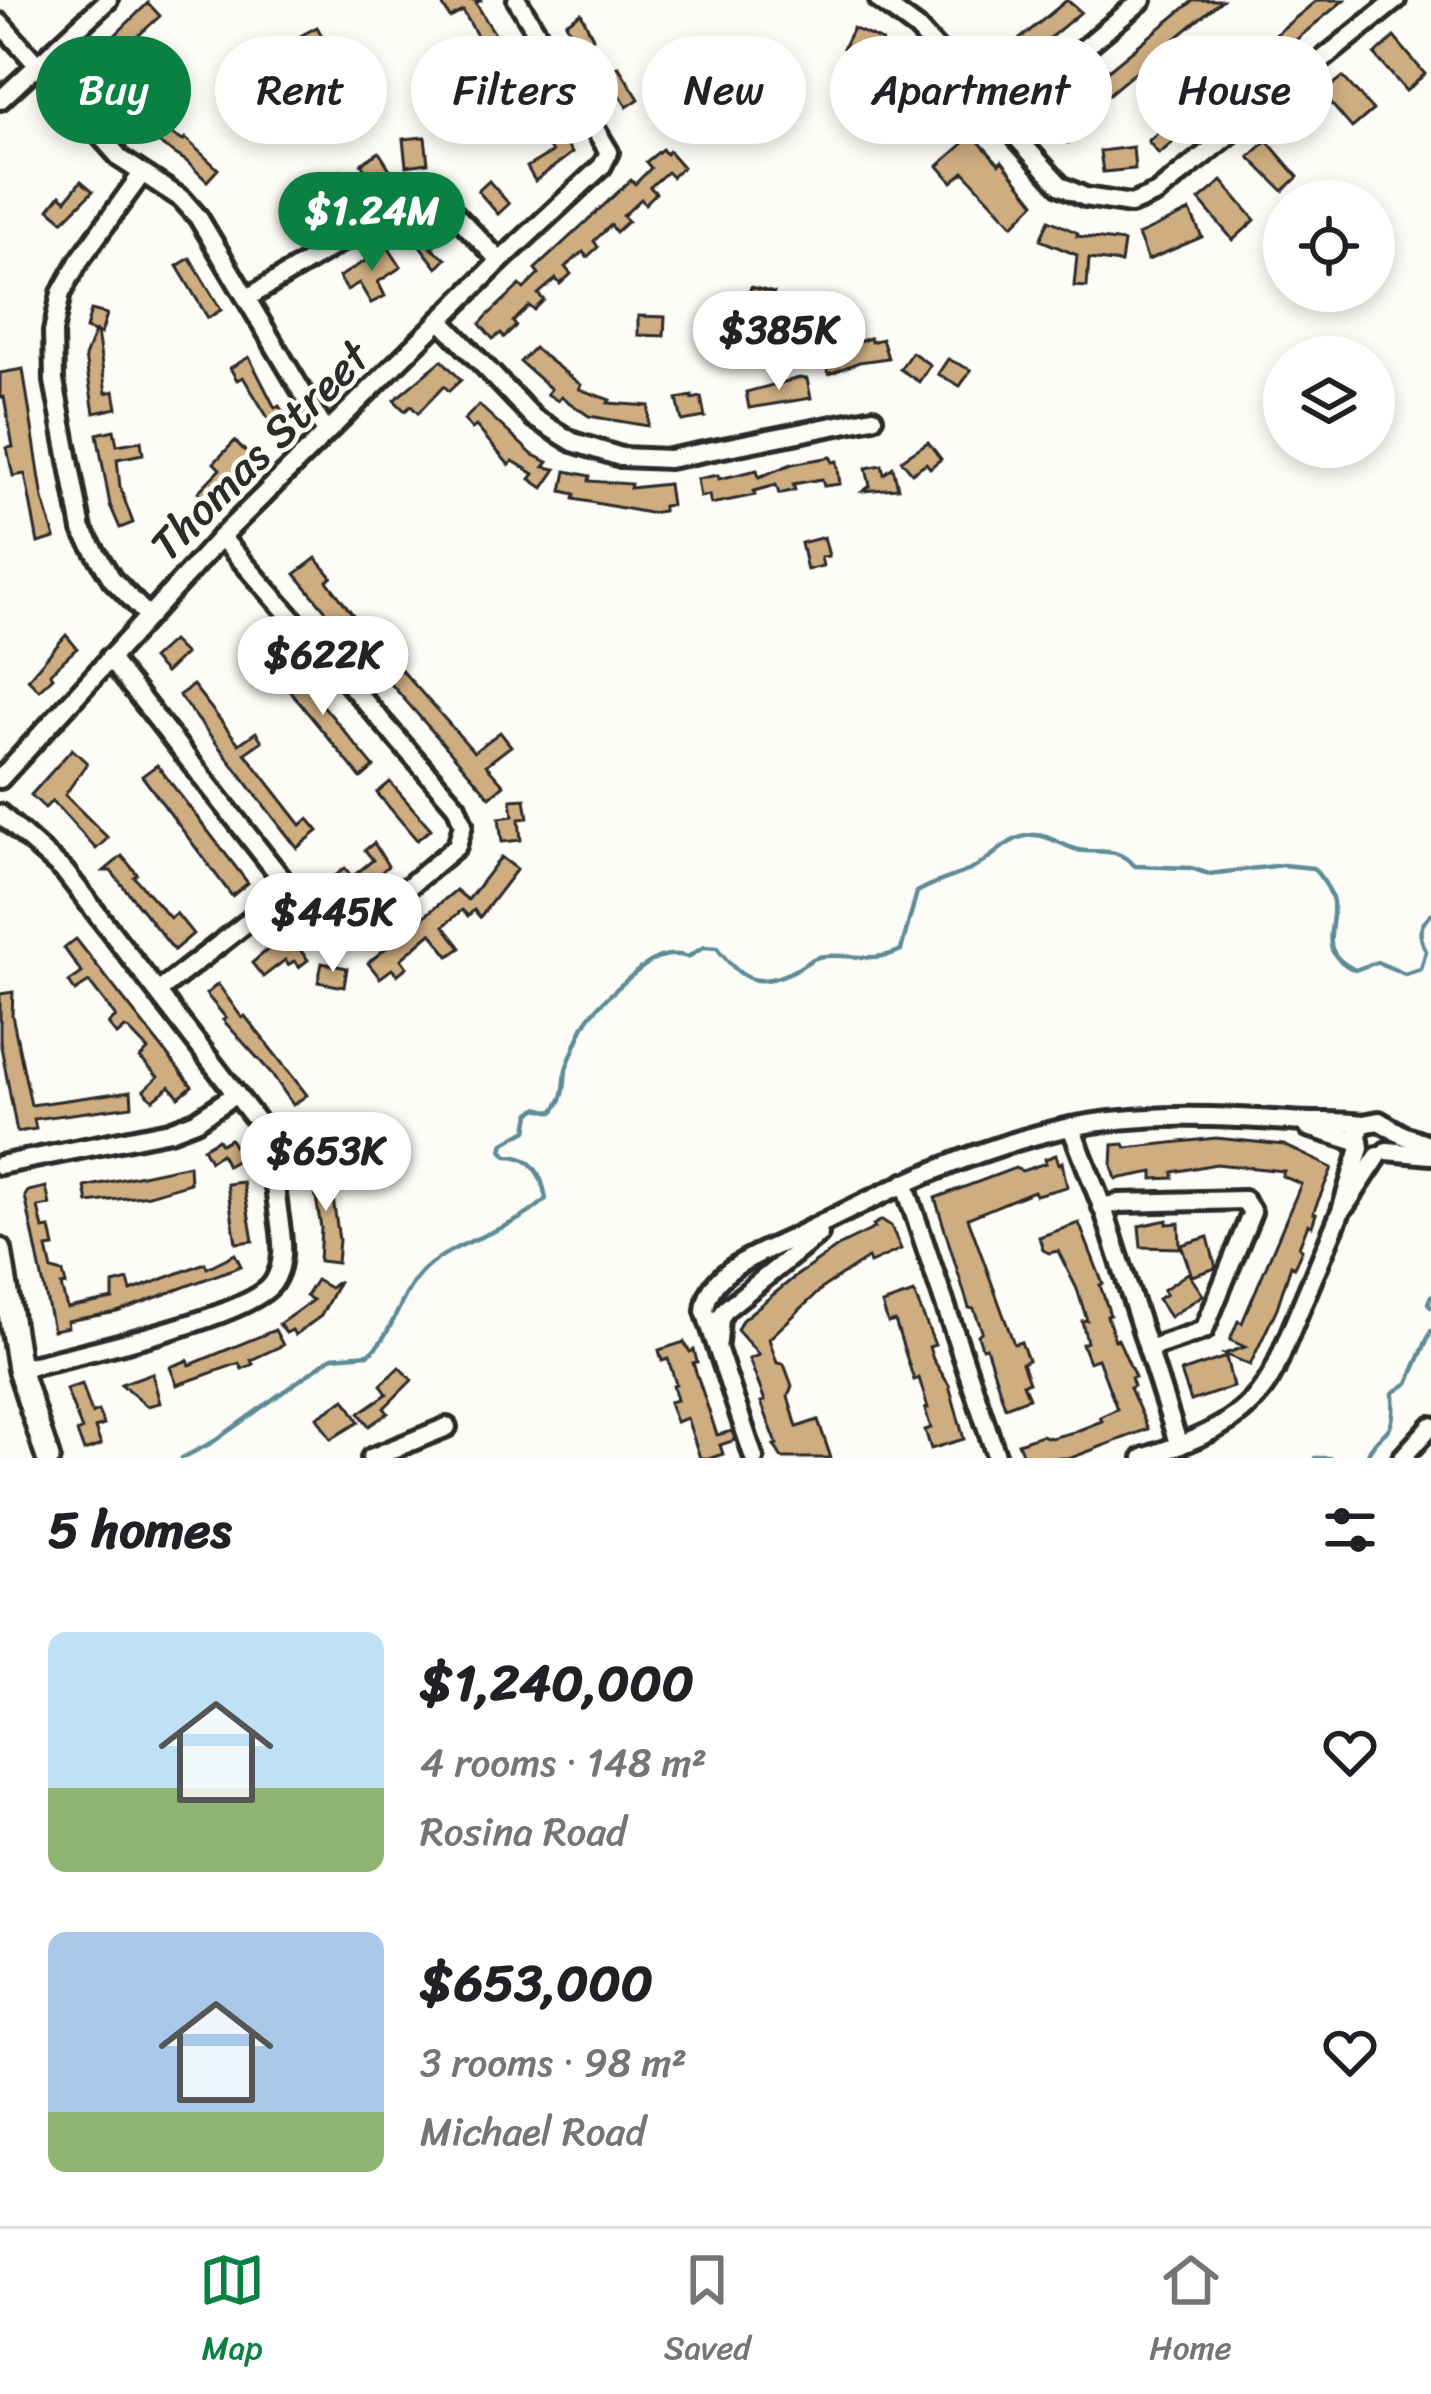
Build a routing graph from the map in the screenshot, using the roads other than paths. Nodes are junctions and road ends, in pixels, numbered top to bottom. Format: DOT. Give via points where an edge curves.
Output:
graph roads {
  1 [pos="108,0"];
  2 [pos="518,0"];
  3 [pos="1142,0"];
  4 [pos="1396,0"];
  5 [pos="890,2"];
  6 [pos="0,23"];
  7 [pos="69,36"];
  8 [pos="923,36"];
  9 [pos="1099,36"];
  10 [pos="36,65"];
  11 [pos="36,67"];
  12 [pos="0,100"];
  13 [pos="108,144"];
  14 [pos="1024,144"];
  15 [pos="141,175"];
  16 [pos="500,261"];
  17 [pos="249,297"];
  18 [pos="440,320"];
  19 [pos="873,418"];
  20 [pos="326,432"];
  21 [pos="221,537"];
  22 [pos="147,615"];
  23 [pos="109,658"];
  24 [pos="9,759"];
  25 [pos="0,779"];
  26 [pos="0,814"];
  27 [pos="289,890"];
  28 [pos="158,991"];
  29 [pos="236,1094"];
  30 [pos="1071,1127"];
  31 [pos="1390,1129"];
  32 [pos="1360,1138"];
  33 [pos="1431,1145"];
  34 [pos="1383,1154"];
  35 [pos="1431,1155"];
  36 [pos="0,1165"];
  37 [pos="904,1183"];
  38 [pos="1102,1207"];
  39 [pos="1341,1211"];
  40 [pos="840,1217"];
  41 [pos="0,1250"];
  42 [pos="718,1342"];
  43 [pos="1148,1349"];
  44 [pos="19,1369"];
  45 [pos="1431,1426"];
  46 [pos="447,1427"];
  47 [pos="1179,1446"];
  48 [pos="48,1458"];
  49 [pos="370,1458"];
  50 [pos="754,1458"];
  51 [pos="997,1458"];
  52 [pos="1143,1458"];
  53 [pos="1402,1458"];
  1 -- 7 [label="street"];
  2 -- 16 [label="street, Thomas Street" via="609,152"];
  3 -- 9 [label="street"];
  4 -- 14 [label="street" via="1174,181 1131,204 1061,187"];
  5 -- 8 [label="street"];
  6 -- 10 [label="street"];
  11 -- 12 [label="street"];
  13 -- 15 [label="street"];
  15 -- 17 [label="street" via="182,199"];
  15 -- 22 [label="street" via="79,261 52,332 53,381 82,530"];
  16 -- 17 [label="street" via="429,196"];
  16 -- 18 [label="street, Thomas Street"];
  17 -- 20 [label="street"];
  18 -- 19 [label="street" via="534,418 621,458 669,459"];
  18 -- 20 [label="street, Thomas Street"];
  20 -- 21 [label="street, Thomas Street"];
  21 -- 22 [label="street, Thomas Street"];
  21 -- 27 [label="street" via="462,816 458,846 352,934 322,930"];
  22 -- 23 [label="street, Thomas Street"];
  23 -- 24 [label="street, Thomas Street"];
  23 -- 27 [label="street"];
  24 -- 25 [label="street, Thomas Street"];
  26 -- 28 [label="street" via="65,872"];
  27 -- 28 [label="street"];
  28 -- 29 [label="street"];
  29 -- 36 [label="street" via="157,1135"];
  29 -- 44 [label="street" via="266,1137 272,1164 284,1255 273,1283 254,1301"];
  30 -- 32 [label="street" via="1247,1116"];
  30 -- 37 [label="street"];
  30 -- 38 [label="street"];
  31 -- 32 [label="street" via="1379,1121"];
  31 -- 33 [label="street"];
  31 -- 34 [label="street"];
  32 -- 34 [label="street" via="1370,1156"];
  32 -- 39 [label="street"];
  34 -- 35 [label="street"];
  34 -- 39 [label="street"];
  37 -- 40 [label="street"];
  37 -- 51 [label="street"];
  38 -- 43 [label="street"];
  38 -- 43 [label="street" via="1244,1200 1252,1212 1204,1330"];
  39 -- 47 [label="street" via="1261,1393 1231,1422"];
  40 -- 42 [label="street" via="726,1309"];
  40 -- 42 [label="street" via="718,1278 705,1311"];
  41 -- 44 [label="main road"];
  42 -- 50 [label="street"];
  43 -- 47 [label="street"];
  44 -- 48 [label="main road"];
  45 -- 53 [label="street"];
  46 -- 49 [label="street"];
  47 -- 52 [label="street"];
}
